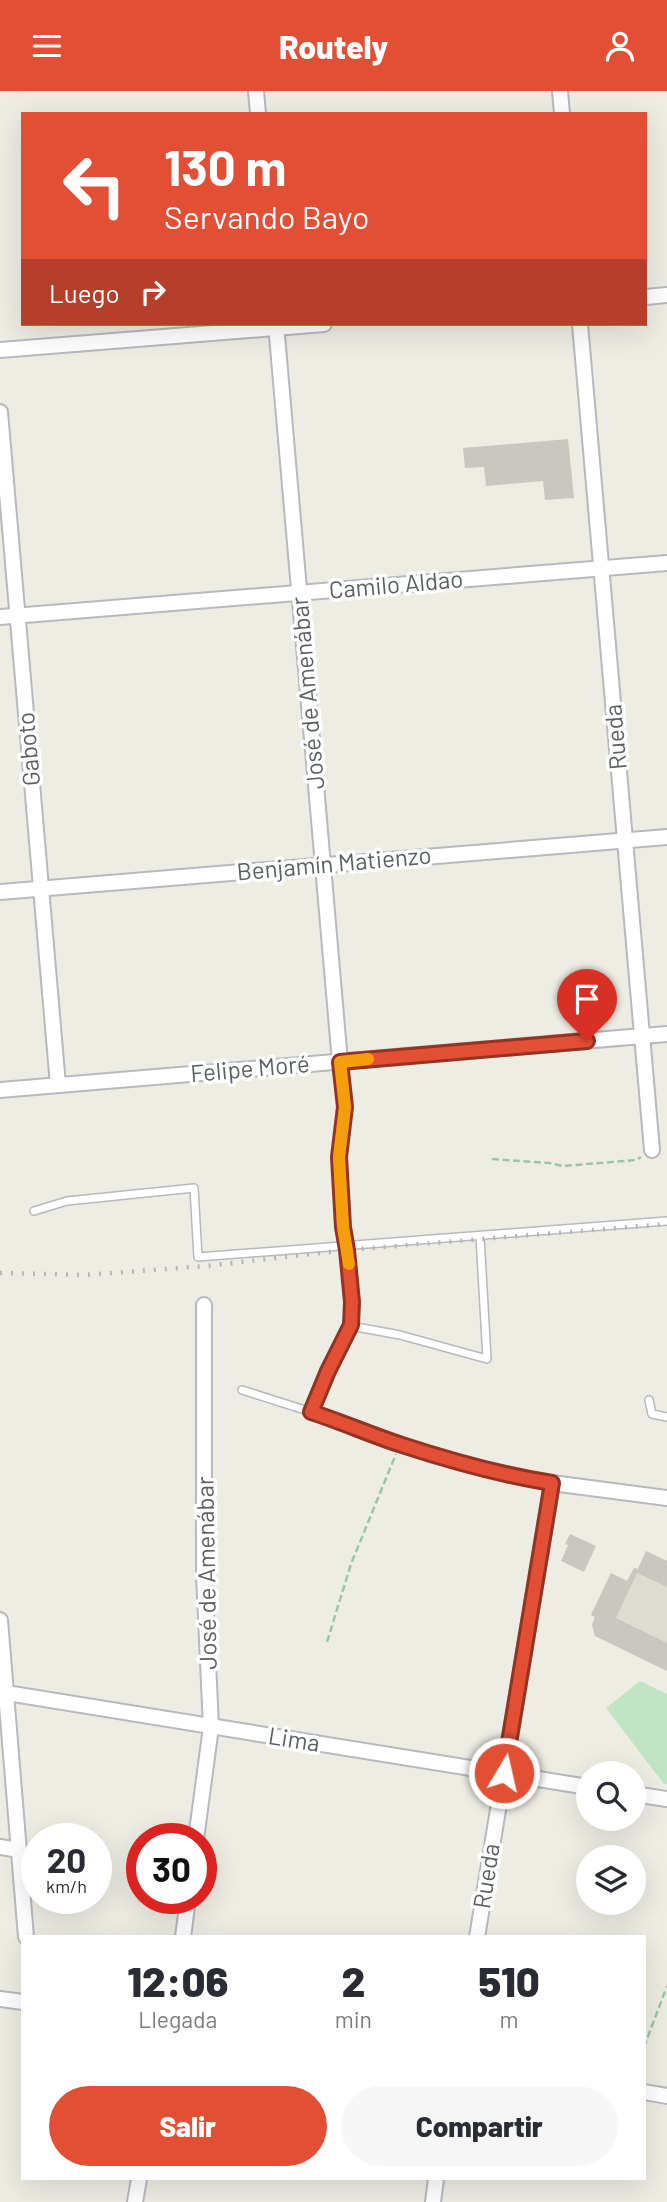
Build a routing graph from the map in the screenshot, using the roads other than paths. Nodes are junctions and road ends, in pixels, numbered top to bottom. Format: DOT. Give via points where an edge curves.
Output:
graph roads {
  1 [pos="256,91"];
  2 [pos="560,91"];
  3 [pos="258,112"];
  4 [pos="562,112"];
  5 [pos="667,295"];
  6 [pos="647,297"];
  7 [pos="276,326"];
  8 [pos="580,326"];
  9 [pos="0,350"];
  10 [pos="0,412"];
  11 [pos="667,563"];
  12 [pos="601,569"];
  13 [pos="300,593"];
  14 [pos="18,616"];
  15 [pos="0,617"];
  16 [pos="667,837"];
  17 [pos="625,840"];
  18 [pos="323,865"];
  19 [pos="41,888"];
  20 [pos="0,891"];
  21 [pos="667,1034"];
  22 [pos="642,1037"];
  23 [pos="340,1062"];
  24 [pos="58,1085"];
  25 [pos="0,1090"];
  26 [pos="652,1150"];
  27 [pos="34,1211"];
  28 [pos="667,1221"];
  29 [pos="480,1236"];
  30 [pos="346,1246"];
  31 [pos="204,1305"];
  32 [pos="351,1325"];
  33 [pos="242,1390"];
  34 [pos="649,1400"];
  35 [pos="311,1412"];
  36 [pos="667,1417"];
  37 [pos="552,1483"];
  38 [pos="667,1498"];
  39 [pos="0,1620"];
  40 [pos="3,1692"];
  41 [pos="211,1727"];
  42 [pos="504,1773"];
  43 [pos="576,1785"];
  44 [pos="646,1796"];
  45 [pos="667,1799"];
  46 [pos="198,1823"];
  47 [pos="0,1847"];
  48 [pos="19,1850"];
  49 [pos="186,1914"];
  50 [pos="26,1935"];
  51 [pos="183,1935"];
  52 [pos="477,1935"];
  53 [pos="0,1999"];
  54 [pos="21,2002"];
  55 [pos="646,2092"];
  56 [pos="667,2095"];
  57 [pos="139,2180"];
  58 [pos="436,2180"];
  59 [pos="135,2202"];
  60 [pos="433,2202"];
  1 -- 3 [label="street"];
  2 -- 4 [label="street"];
  5 -- 6 [label="street"];
  7 -- 9 [label="street"];
  7 -- 13 [label="street, José de Amenábar"];
  8 -- 12 [label="street, Rueda"];
  10 -- 14 [label="street, Gaboto"];
  11 -- 12 [label="street, Camilo Aldao"];
  12 -- 13 [label="street, Camilo Aldao"];
  12 -- 17 [label="street, Rueda"];
  13 -- 14 [label="street, Camilo Aldao"];
  13 -- 18 [label="street, José de Amenábar"];
  14 -- 15 [label="street, Camilo Aldao"];
  14 -- 19 [label="street, Gaboto"];
  16 -- 17 [label="street, Benjamín Matienzo"];
  17 -- 18 [label="street, Benjamín Matienzo"];
  17 -- 22 [label="street, Rueda"];
  18 -- 19 [label="street, Benjamín Matienzo"];
  18 -- 23 [label="street, José de Amenábar"];
  19 -- 20 [label="street, Benjamín Matienzo"];
  19 -- 24 [label="street, Gaboto"];
  21 -- 22 [label="street, Felipe Moré"];
  22 -- 23 [label="street, Felipe Moré"];
  22 -- 26 [label="street, Rueda"];
  23 -- 24 [label="street, Felipe Moré"];
  23 -- 30 [label="lane" via="345,1107 339,1157"];
  24 -- 25 [label="street, Felipe Moré"];
  27 -- 30 [label="lane" via="66,1201 194,1188 198,1257"];
  28 -- 29 [label="lane"];
  29 -- 30 [label="lane"];
  29 -- 32 [label="lane" via="487,1359"];
  30 -- 32 [label="lane"];
  31 -- 41 [label="street, José de Amenábar" via="204,1575"];
  32 -- 35 [label="lane"];
  33 -- 35 [label="lane"];
  34 -- 36 [label="lane" via="652,1414"];
  35 -- 37 [label="lane" via="494,1473"];
  37 -- 38 [label="street"];
  37 -- 42 [label="street, Rueda"];
  39 -- 40 [label="street"];
  40 -- 41 [label="street, Lima"];
  40 -- 48 [label="street"];
  41 -- 42 [label="street, Lima"];
  41 -- 46 [label="street, José de Amenábar"];
  42 -- 43 [label="street, Lima"];
  42 -- 52 [label="street, Rueda"];
  44 -- 45 [label="street"];
  47 -- 48 [label="street"];
  48 -- 50 [label="street"];
  49 -- 51 [label="street"];
  53 -- 54 [label="street"];
  55 -- 56 [label="street"];
  57 -- 59 [label="street"];
  58 -- 60 [label="street"];
}
